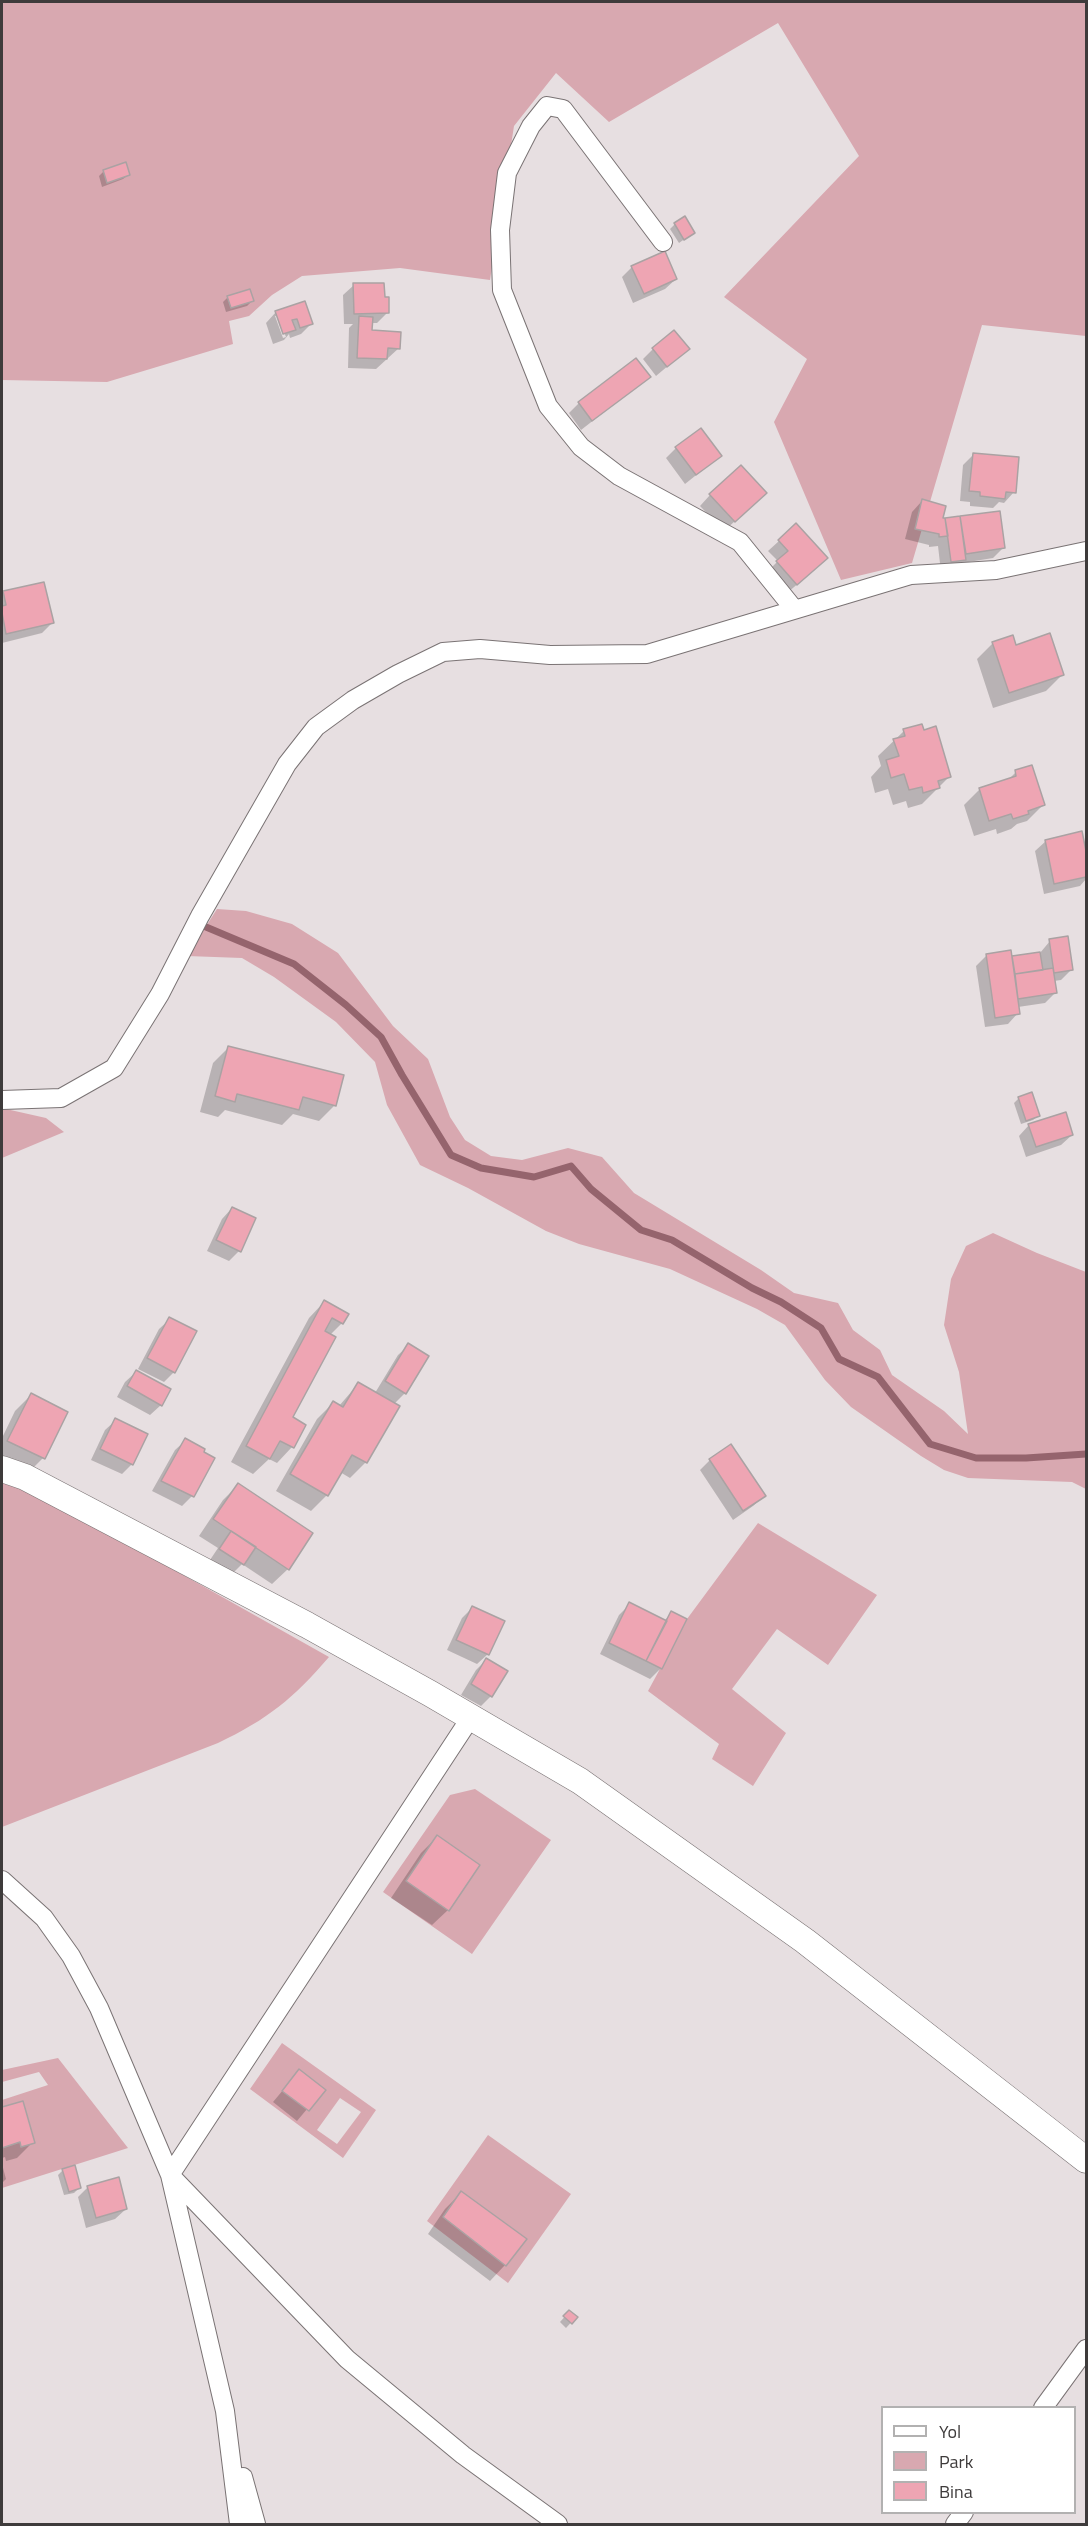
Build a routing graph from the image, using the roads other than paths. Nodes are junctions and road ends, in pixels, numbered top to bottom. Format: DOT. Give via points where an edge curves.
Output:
graph roads {
  1 [pos="663,242"];
  2 [pos="1086,551"];
  3 [pos="794,609"];
  4 [pos="2,1100"];
  5 [pos="2,1469"];
  6 [pos="471,1717"];
  7 [pos="2,1880"];
  8 [pos="1086,2160"];
  9 [pos="171,2175"];
  10 [pos="1086,2349"];
  11 [pos="1044,2406"];
  12 [pos="225,2411"];
  13 [pos="239,2524"];
  14 [pos="256,2524"];
  15 [pos="558,2524"];
  1 -- 3 [label="street" via="563,109 547,106 531,126 507,173 500,230 502,290 548,406 581,447 619,476 740,542"];
  2 -- 3 [label="street" via="996,570 911,575"];
  3 -- 4 [label="street" via="647,654 550,655 480,649 443,652 353,700 316,727 287,764 160,994 114,1068 61,1098"];
  5 -- 6 [label="street" via="25,1477 265,1603"];
  6 -- 8 [label="street" via="580,1781 805,1941"];
  6 -- 9 [label="street"];
  7 -- 9 [label="street" via="44,1918 70,1956 99,2008"];
  9 -- 12 [label="street"];
  9 -- 15 [label="street" via="347,2359 463,2455"];
  10 -- 11 [label="street"];
  12 -- 13 [label="street"];
  12 -- 14 [label="street"];
}
